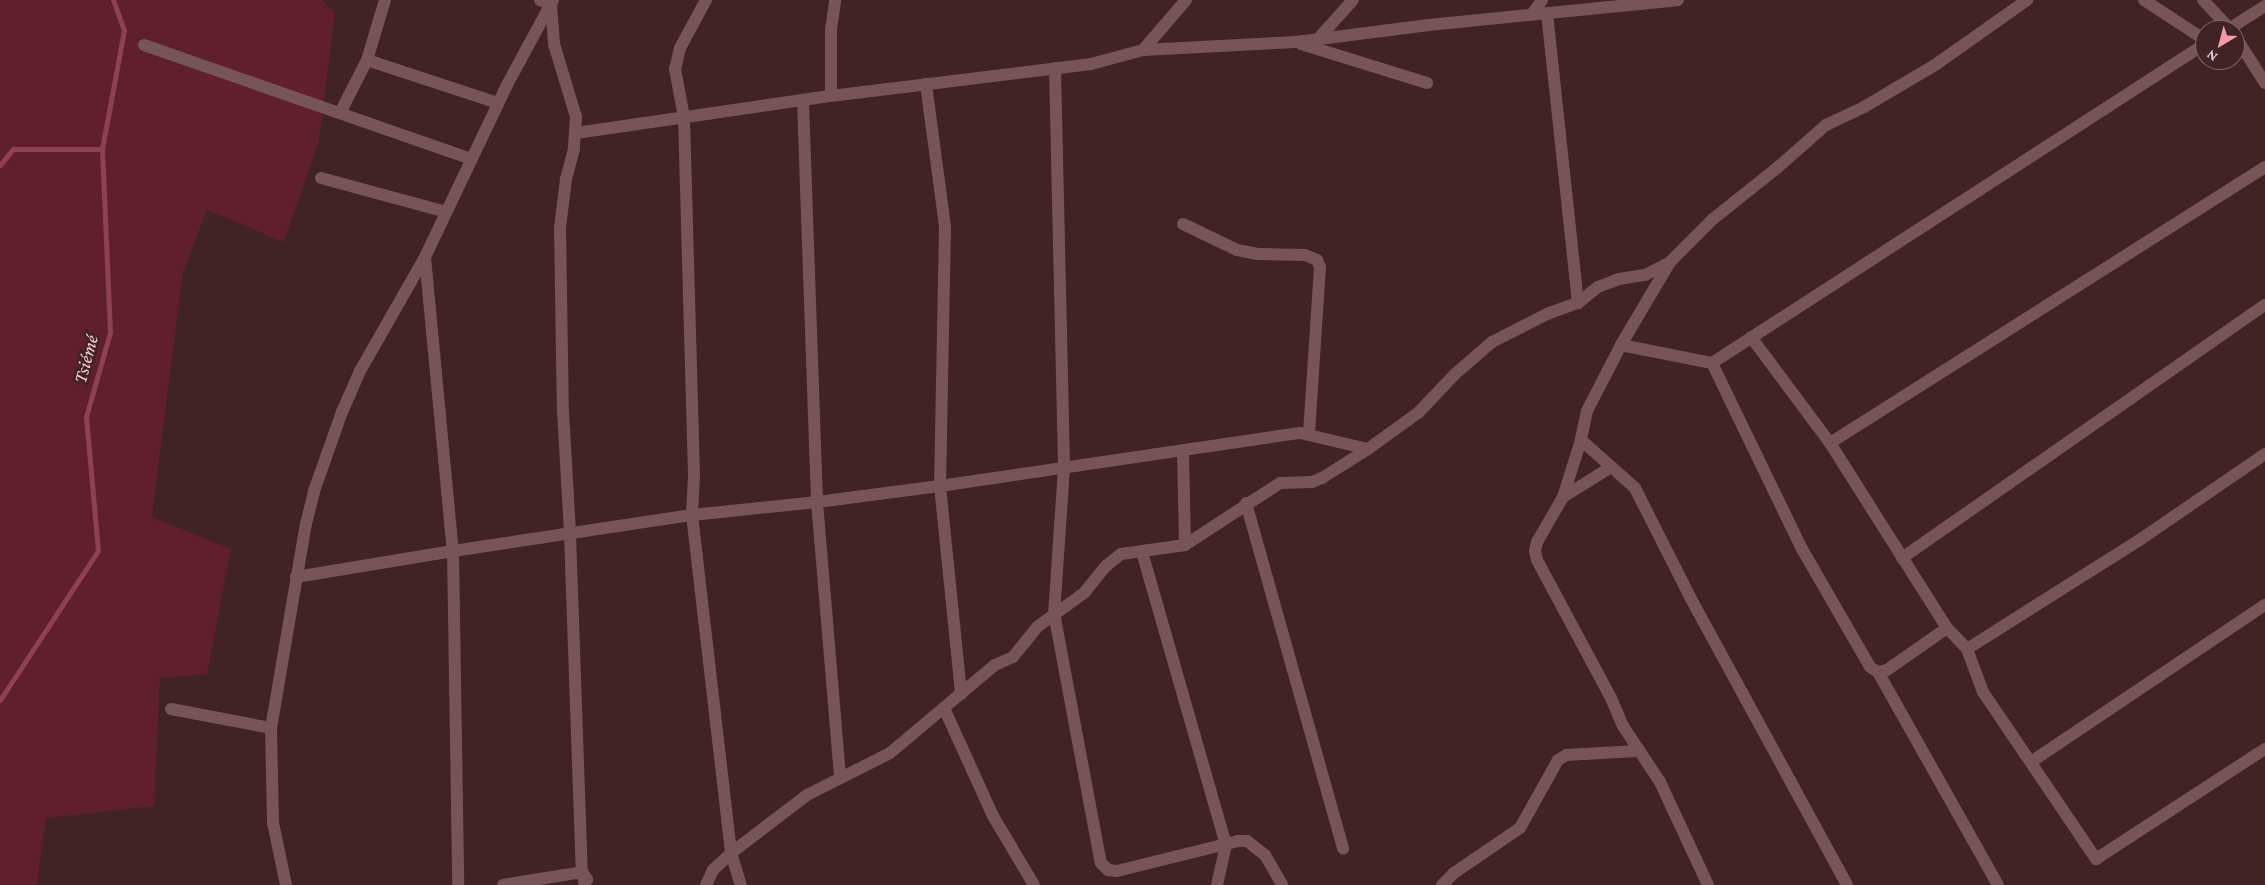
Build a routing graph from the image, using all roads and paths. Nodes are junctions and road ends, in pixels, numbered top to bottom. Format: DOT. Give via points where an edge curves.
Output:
graph roads {
  1 [pos="385,0"];
  2 [pos="706,0"];
  3 [pos="835,0"];
  4 [pos="1186,0"];
  5 [pos="1353,0"];
  6 [pos="1542,0"];
  7 [pos="1678,0"];
  8 [pos="2027,0"];
  9 [pos="2144,0"];
  10 [pos="2203,0"];
  11 [pos="548,1"];
  12 [pos="2265,6"];
  13 [pos="1548,13"];
  14 [pos="1532,14"];
  15 [pos="2221,20"];
  16 [pos="2245,21"];
  17 [pos="2195,33"];
  18 [pos="1318,39"];
  19 [pos="1296,42"];
  20 [pos="144,45"];
  21 [pos="1143,50"];
  22 [pos="2195,50"];
  23 [pos="2245,52"];
  24 [pos="367,60"];
  25 [pos="1055,68"];
  26 [pos="1427,83"];
  27 [pos="2265,83"];
  28 [pos="926,84"];
  29 [pos="831,96"];
  30 [pos="803,101"];
  31 [pos="498,103"];
  32 [pos="340,113"];
  33 [pos="684,117"];
  34 [pos="576,132"];
  35 [pos="472,159"];
  36 [pos="2265,166"];
  37 [pos="321,178"];
  38 [pos="446,212"];
  39 [pos="1184,224"];
  40 [pos="425,257"];
  41 [pos="1670,262"];
  42 [pos="1578,303"];
  43 [pos="2265,305"];
  44 [pos="1751,336"];
  45 [pos="1621,345"];
  46 [pos="1712,363"];
  47 [pos="1308,434"];
  48 [pos="1581,440"];
  49 [pos="1830,443"];
  50 [pos="1368,449"];
  51 [pos="1183,450"];
  52 [pos="2265,454"];
  53 [pos="1610,467"];
  54 [pos="1064,468"];
  55 [pos="940,486"];
  56 [pos="1563,497"];
  57 [pos="817,502"];
  58 [pos="1246,503"];
  59 [pos="692,515"];
  60 [pos="570,534"];
  61 [pos="1185,545"];
  62 [pos="453,551"];
  63 [pos="1142,552"];
  64 [pos="1902,558"];
  65 [pos="296,578"];
  66 [pos="2265,605"];
  67 [pos="1054,613"];
  68 [pos="1947,628"];
  69 [pos="1967,649"];
  70 [pos="1878,672"];
  71 [pos="961,694"];
  72 [pos="944,708"];
  73 [pos="171,709"];
  74 [pos="271,728"];
  75 [pos="2265,749"];
  76 [pos="1638,751"];
  77 [pos="2031,762"];
  78 [pos="840,778"];
  79 [pos="1226,845"];
  80 [pos="1343,849"];
  81 [pos="731,853"];
  82 [pos="582,872"];
  83 [pos="286,885"];
  84 [pos="458,885"];
  85 [pos="503,885"];
  86 [pos="585,885"];
  87 [pos="591,885"];
  88 [pos="706,885"];
  89 [pos="741,885"];
  90 [pos="1034,885"];
  91 [pos="1217,885"];
  92 [pos="1282,885"];
  93 [pos="1442,885"];
  94 [pos="1708,885"];
  95 [pos="1848,885"];
  96 [pos="1998,885"];
  1 -- 24 [label="street"];
  2 -- 33 [label="street" via="680,48 675,70"];
  3 -- 29 [label="street" via="831,30"];
  4 -- 21 [label="street"];
  5 -- 18 [label="street"];
  6 -- 14 [label="street"];
  7 -- 13 [label="street"];
  8 -- 41 [label="street" via="1936,66 1826,125 1778,168 1713,218"];
  9 -- 17 [label="street"];
  10 -- 15 [label="street"];
  11 -- 31 [label="street"];
  11 -- 34 [label="street" via="554,44 576,117"];
  12 -- 16 [label="street"];
  13 -- 14 [label="street"];
  13 -- 42 [label="street"];
  14 -- 18 [label="street"];
  18 -- 19 [label="street"];
  19 -- 21 [label="street"];
  19 -- 26 [label="street"];
  20 -- 32 [label="street"];
  21 -- 25 [label="street" via="1091,64"];
  22 -- 44 [label="street"];
  23 -- 27 [label="street"];
  24 -- 31 [label="street"];
  24 -- 32 [label="street"];
  25 -- 28 [label="street"];
  25 -- 54 [label="street"];
  28 -- 29 [label="street"];
  28 -- 55 [label="street" via="945,227"];
  29 -- 30 [label="street"];
  30 -- 33 [label="street"];
  30 -- 57 [label="street"];
  31 -- 35 [label="street"];
  32 -- 35 [label="street"];
  33 -- 34 [label="street"];
  33 -- 59 [label="street" via="694,476"];
  34 -- 60 [label="street" via="560,228 563,411"];
  35 -- 38 [label="street"];
  36 -- 49 [label="street"];
  37 -- 38 [label="street"];
  38 -- 40 [label="street"];
  39 -- 47 [label="street" via="1237,250 1305,255 1316,260 1320,267"];
  40 -- 62 [label="street"];
  40 -- 65 [label="street" via="360,371 342,412 314,491"];
  41 -- 42 [label="street" via="1645,275 1619,278 1598,287"];
  41 -- 45 [label="street"];
  42 -- 50 [label="street" via="1547,314 1492,342 1418,412"];
  43 -- 64 [label="street"];
  44 -- 46 [label="street"];
  44 -- 49 [label="street"];
  45 -- 46 [label="street"];
  45 -- 48 [label="street" via="1587,412"];
  46 -- 70 [label="street" via="1802,549 1870,667"];
  47 -- 50 [label="street"];
  47 -- 51 [label="street"];
  48 -- 53 [label="street"];
  48 -- 56 [label="street"];
  49 -- 64 [label="street"];
  50 -- 58 [label="street" via="1322,478 1312,482 1280,483"];
  51 -- 54 [label="street"];
  51 -- 61 [label="street"];
  52 -- 69 [label="street"];
  53 -- 56 [label="street"];
  53 -- 95 [label="street" via="1635,488 1690,597"];
  54 -- 55 [label="street"];
  54 -- 67 [label="street"];
  55 -- 57 [label="street"];
  55 -- 71 [label="street"];
  56 -- 76 [label="street" via="1537,542 1537,560"];
  57 -- 59 [label="street"];
  57 -- 78 [label="street"];
  58 -- 61 [label="street"];
  58 -- 80 [label="street"];
  59 -- 60 [label="street"];
  59 -- 81 [label="street"];
  60 -- 62 [label="street"];
  60 -- 82 [label="street"];
  61 -- 63 [label="street"];
  62 -- 65 [label="street"];
  62 -- 84 [label="street"];
  63 -- 67 [label="street" via="1121,554 1106,566 1084,593"];
  63 -- 79 [label="street"];
  64 -- 68 [label="street"];
  65 -- 74 [label="street"];
  66 -- 77 [label="street"];
  67 -- 71 [label="street" via="1037,626 1013,657 995,665"];
  67 -- 79 [label="street" via="1101,863 1108,870 1117,871"];
  68 -- 69 [label="street"];
  68 -- 70 [label="street" via="1887,670"];
  69 -- 77 [label="street" via="1983,692"];
  70 -- 96 [label="street"];
  71 -- 72 [label="street"];
  72 -- 78 [label="street" via="890,753"];
  72 -- 90 [label="street" via="993,816"];
  73 -- 74 [label="street"];
  74 -- 83 [label="street" via="273,823"];
  75 -- 77 [label="street" via="2096,859"];
  76 -- 93 [label="street" via="1566,755 1558,760 1520,828 1454,873"];
  76 -- 94 [label="street" via="1660,782"];
  78 -- 81 [label="street" via="807,795"];
  79 -- 91 [label="street"];
  79 -- 92 [label="street" via="1238,841 1254,844 1266,855"];
  81 -- 88 [label="street" via="713,870"];
  81 -- 89 [label="street"];
  82 -- 85 [label="street"];
  82 -- 86 [label="street"];
  82 -- 87 [label="street"];
}
